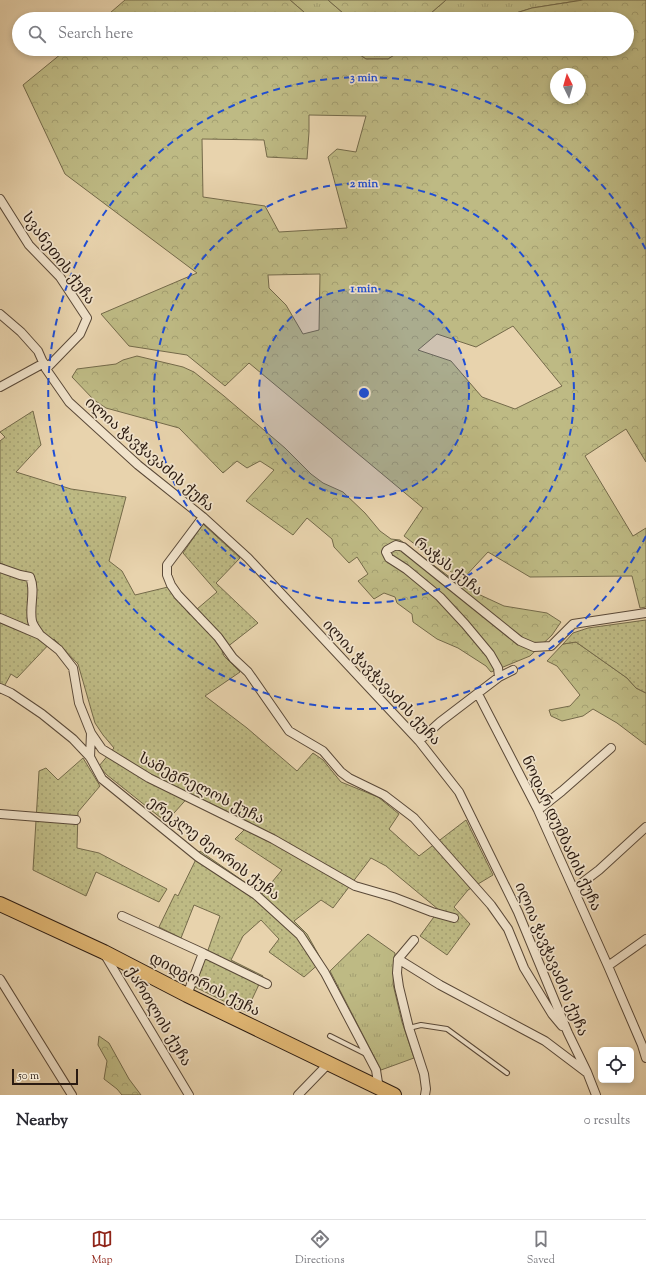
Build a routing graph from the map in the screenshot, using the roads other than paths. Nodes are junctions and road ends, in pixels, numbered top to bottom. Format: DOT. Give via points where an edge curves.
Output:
graph roads {
  1 [pos="0,199"];
  2 [pos="0,314"];
  3 [pos="45,366"];
  4 [pos="0,387"];
  5 [pos="204,517"];
  6 [pos="0,568"];
  7 [pos="646,614"];
  8 [pos="0,618"];
  9 [pos="40,635"];
  10 [pos="513,670"];
  11 [pos="499,677"];
  12 [pos="0,688"];
  13 [pos="478,694"];
  14 [pos="91,733"];
  15 [pos="418,741"];
  16 [pos="611,748"];
  17 [pos="90,757"];
  18 [pos="538,810"];
  19 [pos="0,814"];
  20 [pos="76,820"];
  21 [pos="646,827"];
  22 [pos="574,889"];
  23 [pos="0,904"];
  24 [pos="122,916"];
  25 [pos="454,918"];
  26 [pos="646,938"];
  27 [pos="414,940"];
  28 [pos="104,952"];
  29 [pos="203,953"];
  30 [pos="398,959"];
  31 [pos="608,966"];
  32 [pos="0,979"];
  33 [pos="267,984"];
  34 [pos="187,995"];
  35 [pos="409,1028"];
  36 [pos="568,1033"];
  37 [pos="330,1036"];
  38 [pos="644,1044"];
  39 [pos="368,1055"];
  40 [pos="646,1058"];
  41 [pos="328,1064"];
  42 [pos="587,1072"];
  43 [pos="507,1073"];
  44 [pos="379,1092"];
  45 [pos="72,1095"];
  46 [pos="189,1095"];
  47 [pos="298,1095"];
  48 [pos="394,1095"];
  49 [pos="425,1095"];
  50 [pos="596,1095"];
  1 -- 3 [label="street, სვანეთის ქუჩა" via="29,245 60,277 87,318 80,334"];
  2 -- 3 [label="street, ილია ჭავჭავაძის ქუჩა" via="38,351"];
  3 -- 4 [label="street, სვანეთის ქუჩა"];
  3 -- 5 [label="street, ილია ჭავჭავაძის ქუჩა" via="69,402 138,465"];
  5 -- 15 [label="street, ილია ჭავჭავაძის ქუჩა" via="248,558"];
  5 -- 36 [label="street" via="167,565 170,585 248,672 289,730 323,752 349,778 384,795 414,818 491,905 508,929 528,974 552,1014"];
  6 -- 9 [label="street" via="30,577 33,584 32,622"];
  7 -- 11 [label="street, რაჭას ქუჩა" via="573,624 551,646 534,647 520,641 403,547 396,545 387,550 389,558 406,568 440,597 465,624 490,654 498,668"];
  8 -- 9 [label="street, სამეგრელოს ქუჩა"];
  9 -- 14 [label="street, სამეგრელოს ქუჩა" via="60,650 73,668 79,703"];
  10 -- 11 [label="street"];
  11 -- 13 [label="street"];
  12 -- 17 [label="street, ერეკლე მეორის ქუჩა" via="42,714 73,739"];
  13 -- 15 [label="street"];
  13 -- 18 [label="street, ნოდარ დუმბაძის ქუჩა"];
  14 -- 17 [label="street"];
  14 -- 25 [label="street, სამეგრელოს ქუჩა" via="102,748 148,778 273,839 355,886"];
  15 -- 36 [label="street, ილია ჭავჭავაძის ქუჩა" via="459,792 518,912"];
  16 -- 18 [label="street"];
  17 -- 39 [label="street, ერეკლე მეორის ქუჩა" via="102,779 198,857 256,895 300,935 326,973"];
  18 -- 22 [label="street, ნოდარ დუმბაძის ქუჩა"];
  19 -- 20 [label="street"];
  21 -- 22 [label="street"];
  22 -- 31 [label="street, ნოდარ დუმბაძის ქუჩა"];
  23 -- 28 [label="highway, დიდგორის ქუჩა"];
  24 -- 29 [label="street"];
  26 -- 31 [label="street"];
  27 -- 30 [label="street"];
  28 -- 34 [label="highway, დიდგორის ქუჩა"];
  28 -- 46 [label="street, ქართლის ქუჩა"];
  29 -- 33 [label="street"];
  29 -- 34 [label="street"];
  30 -- 35 [label="street" via="399,987"];
  30 -- 42 [label="street" via="440,985 545,1041"];
  31 -- 38 [label="street, ნოდარ დუმბაძის ქუჩა"];
  32 -- 45 [label="street"];
  34 -- 41 [label="highway, დიდგორის ქუჩა"];
  35 -- 43 [label="lane" via="421,1025 446,1030"];
  35 -- 49 [label="street" via="424,1074"];
  36 -- 42 [label="street, ილია ჭავჭავაძის ქუჩა"];
  37 -- 39 [label="lane"];
  38 -- 40 [label="street, ნოდარ დუმბაძის ქუჩა"];
  39 -- 44 [label="street, ერეკლე მეორის ქუჩა" via="376,1070"];
  41 -- 44 [label="highway, დიდგორის ქუჩა"];
  41 -- 47 [label="street"];
  42 -- 50 [label="street, ილია ჭავჭავაძის ქუჩა"];
  44 -- 48 [label="highway, დიდგორის ქუჩა"];
}
